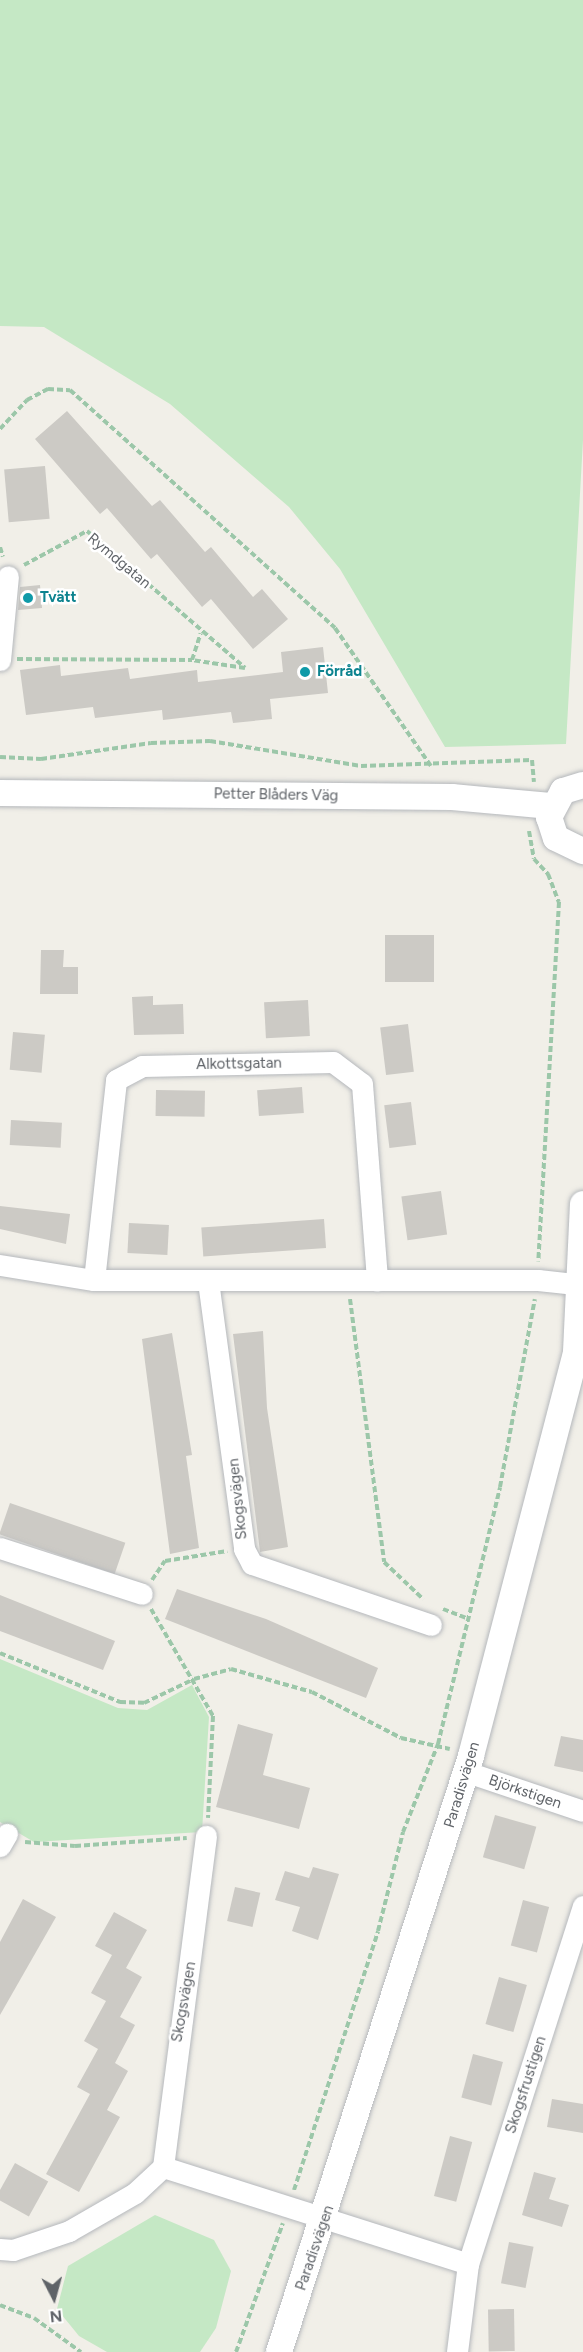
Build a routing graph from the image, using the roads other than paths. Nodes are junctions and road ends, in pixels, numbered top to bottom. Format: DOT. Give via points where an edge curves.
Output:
graph roads {
  1 [pos="9,576"];
  2 [pos="1,659"];
  3 [pos="583,781"];
  4 [pos="0,793"];
  5 [pos="540,805"];
  6 [pos="583,851"];
  7 [pos="583,1204"];
  8 [pos="0,1265"];
  9 [pos="94,1280"];
  10 [pos="377,1280"];
  11 [pos="208,1281"];
  12 [pos="582,1285"];
  13 [pos="0,1548"];
  14 [pos="142,1594"];
  15 [pos="431,1625"];
  16 [pos="469,1764"];
  17 [pos="583,1811"];
  18 [pos="206,1836"];
  19 [pos="583,1906"];
  20 [pos="163,2168"];
  21 [pos="326,2217"];
  22 [pos="0,2249"];
  23 [pos="468,2264"];
  24 [pos="279,2352"];
  25 [pos="457,2352"];
  1 -- 2 [label="street"];
  3 -- 5 [label="street"];
  4 -- 5 [label="street, Petter Blåders Väg" via="452,797"];
  5 -- 6 [label="street" via="556,838"];
  7 -- 12 [label="street, Paradisvägen"];
  8 -- 9 [label="street"];
  9 -- 10 [label="street, Alkottsgatan" via="116,1080 142,1066 333,1062 363,1084"];
  9 -- 11 [label="street"];
  10 -- 11 [label="street"];
  10 -- 12 [label="street" via="538,1280"];
  11 -- 15 [label="street, Skogsvägen" via="244,1549 252,1564"];
  12 -- 16 [label="street, Paradisvägen" via="576,1352"];
  13 -- 14 [label="street"];
  16 -- 17 [label="street, Björkstigen"];
  16 -- 21 [label="street, Paradisvägen"];
  18 -- 20 [label="street, Skogsvägen"];
  19 -- 23 [label="street, Skogsfrustigen"];
  20 -- 21 [label="street"];
  20 -- 22 [label="street" via="135,2193 69,2231 13,2250"];
  21 -- 23 [label="street"];
  21 -- 24 [label="street, Paradisvägen"];
  23 -- 25 [label="street, Skogsfrustigen"];
}
